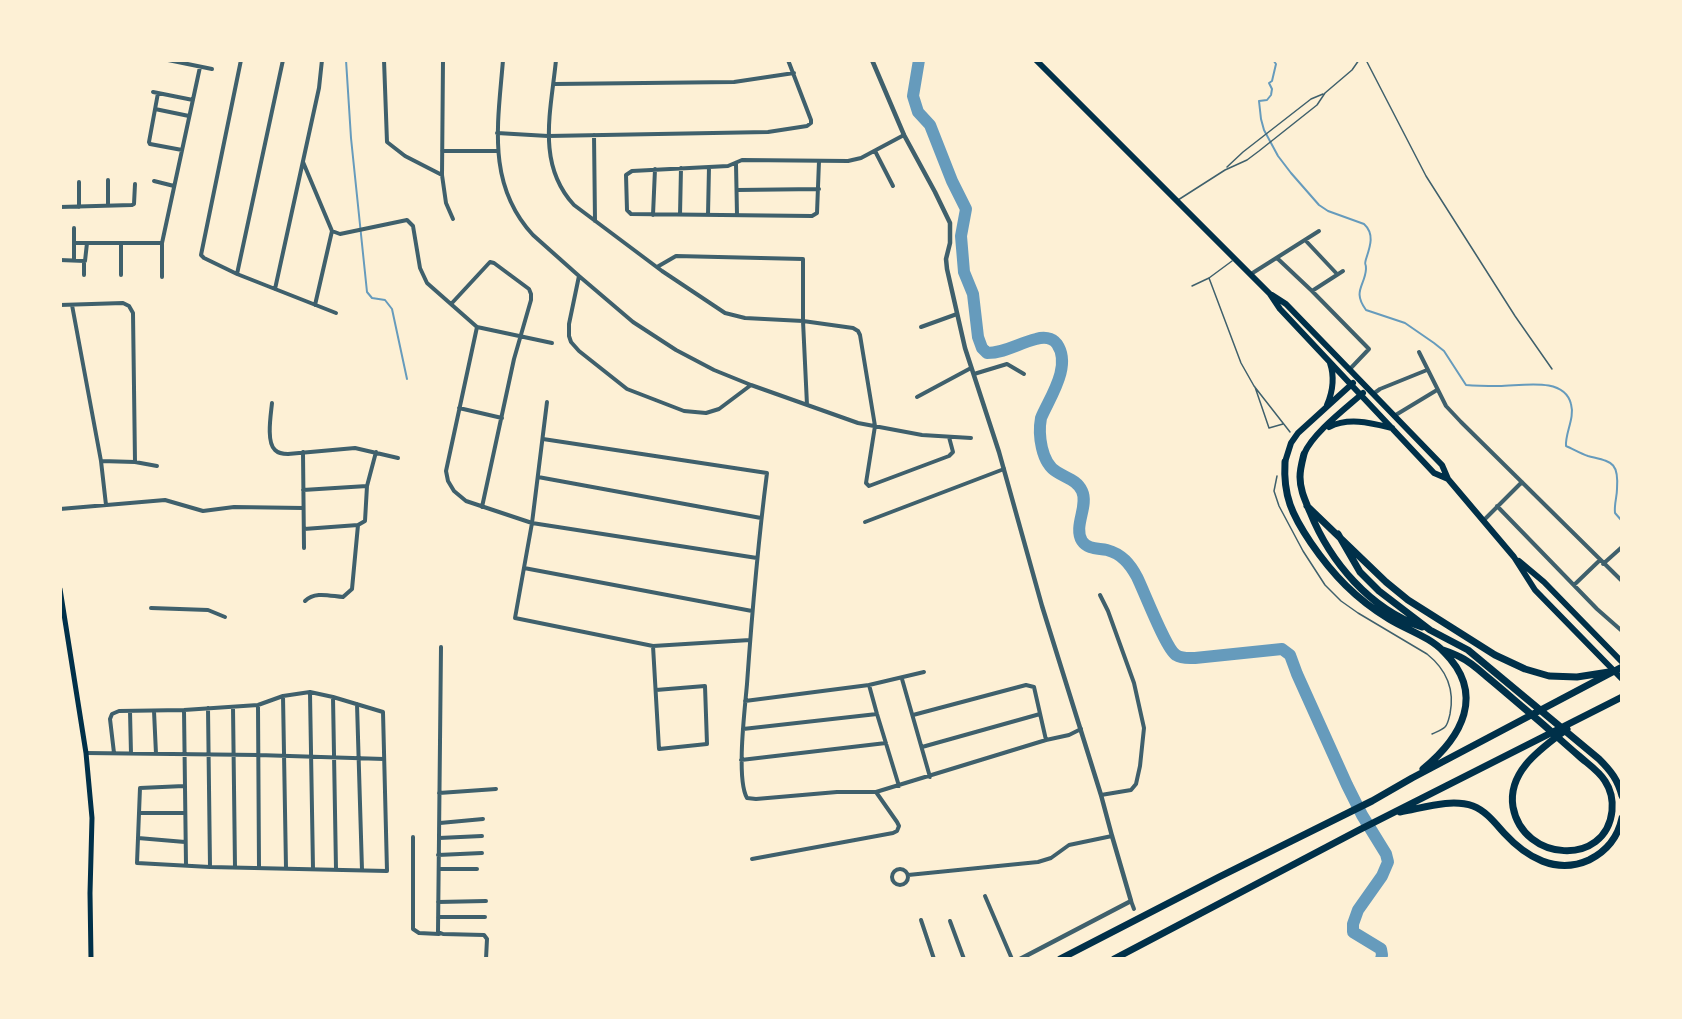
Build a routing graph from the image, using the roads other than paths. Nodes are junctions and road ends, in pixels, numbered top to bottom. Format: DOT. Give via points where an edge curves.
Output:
graph roads {
  1 [pos="168,60"];
  2 [pos="241,60"];
  3 [pos="283,60"];
  4 [pos="322,60"];
  5 [pos="384,60"];
  6 [pos="443,60"];
  7 [pos="502,60"];
  8 [pos="556,60"];
  9 [pos="788,60"];
  10 [pos="872,60"];
  11 [pos="1036,60"];
  12 [pos="1359,60"];
  13 [pos="1366,60"];
  14 [pos="189,62"];
  15 [pos="200,67"];
  16 [pos="212,69"];
  17 [pos="794,73"];
  18 [pos="554,84"];
  19 [pos="1325,93"];
  20 [pos="193,100"];
  21 [pos="155,109"];
  22 [pos="189,116"];
  23 [pos="497,133"];
  24 [pos="594,135"];
  25 [pos="904,135"];
  26 [pos="548,136"];
  27 [pos="182,150"];
  28 [pos="442,151"];
  29 [pos="498,151"];
  30 [pos="875,151"];
  31 [pos="303,161"];
  32 [pos="819,161"];
  33 [pos="736,164"];
  34 [pos="709,167"];
  35 [pos="681,168"];
  36 [pos="655,169"];
  37 [pos="1225,170"];
  38 [pos="442,175"];
  39 [pos="108,180"];
  40 [pos="154,181"];
  41 [pos="79,182"];
  42 [pos="135,184"];
  43 [pos="174,186"];
  44 [pos="893,186"];
  45 [pos="819,189"];
  46 [pos="737,190"];
  47 [pos="1177,201"];
  48 [pos="108,206"];
  49 [pos="60,207"];
  50 [pos="79,207"];
  51 [pos="653,214"];
  52 [pos="680,215"];
  53 [pos="708,215"];
  54 [pos="737,215"];
  55 [pos="453,219"];
  56 [pos="595,222"];
  57 [pos="74,228"];
  58 [pos="332,231"];
  59 [pos="1319,231"];
  60 [pos="1306,241"];
  61 [pos="74,243"];
  62 [pos="87,243"];
  63 [pos="121,243"];
  64 [pos="162,243"];
  65 [pos="1234,258"];
  66 [pos="1277,258"];
  67 [pos="60,260"];
  68 [pos="74,261"];
  69 [pos="84,261"];
  70 [pos="657,267"];
  71 [pos="1343,271"];
  72 [pos="237,274"];
  73 [pos="1250,274"];
  74 [pos="1337,274"];
  75 [pos="84,275"];
  76 [pos="121,275"];
  77 [pos="579,276"];
  78 [pos="162,277"];
  79 [pos="1209,278"];
  80 [pos="1192,286"];
  81 [pos="275,289"];
  82 [pos="1312,291"];
  83 [pos="1270,294"];
  84 [pos="452,303"];
  85 [pos="60,305"];
  86 [pos="72,305"];
  87 [pos="315,305"];
  88 [pos="336,313"];
  89 [pos="957,314"];
  90 [pos="803,321"];
  91 [pos="477,327"];
  92 [pos="921,327"];
  93 [pos="521,336"];
  94 [pos="552,343"];
  95 [pos="1419,352"];
  96 [pos="1329,360"];
  97 [pos="971,368"];
  98 [pos="1552,369"];
  99 [pos="1349,370"];
  100 [pos="1427,370"];
  101 [pos="974,374"];
  102 [pos="1024,374"];
  103 [pos="1358,379"];
  104 [pos="1352,384"];
  105 [pos="751,385"];
  106 [pos="1254,386"];
  107 [pos="1367,389"];
  108 [pos="1437,390"];
  109 [pos="1361,394"];
  110 [pos="1373,394"];
  111 [pos="917,397"];
  112 [pos="547,402"];
  113 [pos="272,403"];
  114 [pos="807,405"];
  115 [pos="459,408"];
  116 [pos="1325,409"];
  117 [pos="1394,416"];
  118 [pos="502,418"];
  119 [pos="1284,424"];
  120 [pos="874,426"];
  121 [pos="1392,428"];
  122 [pos="1323,429"];
  123 [pos="1290,432"];
  124 [pos="949,437"];
  125 [pos="972,438"];
  126 [pos="543,439"];
  127 [pos="303,452"];
  128 [pos="376,452"];
  129 [pos="1304,454"];
  130 [pos="398,458"];
  131 [pos="101,461"];
  132 [pos="135,462"];
  133 [pos="1285,462"];
  134 [pos="157,466"];
  135 [pos="1004,469"];
  136 [pos="1277,476"];
  137 [pos="538,477"];
  138 [pos="1448,479"];
  139 [pos="1522,482"];
  140 [pos="367,486"];
  141 [pos="303,490"];
  142 [pos="106,505"];
  143 [pos="1307,506"];
  144 [pos="1497,506"];
  145 [pos="482,507"];
  146 [pos="303,508"];
  147 [pos="60,509"];
  148 [pos="761,518"];
  149 [pos="1483,520"];
  150 [pos="865,522"];
  151 [pos="532,523"];
  152 [pos="358,525"];
  153 [pos="304,529"];
  154 [pos="1338,534"];
  155 [pos="1622,547"];
  156 [pos="304,548"];
  157 [pos="1514,557"];
  158 [pos="757,558"];
  159 [pos="1601,562"];
  160 [pos="524,568"];
  161 [pos="1622,581"];
  162 [pos="1574,585"];
  163 [pos="60,590"];
  164 [pos="1100,595"];
  165 [pos="305,601"];
  166 [pos="151,608"];
  167 [pos="752,611"];
  168 [pos="225,617"];
  169 [pos="1430,630"];
  170 [pos="1622,632"];
  171 [pos="750,640"];
  172 [pos="653,646"];
  173 [pos="441,647"];
  174 [pos="1443,650"];
  175 [pos="1622,662"];
  176 [pos="1622,668"];
  177 [pos="1614,671"];
  178 [pos="924,672"];
  179 [pos="902,679"];
  180 [pos="1622,679"];
  181 [pos="869,685"];
  182 [pos="656,690"];
  183 [pos="310,692"];
  184 [pos="283,696"];
  185 [pos="333,697"];
  186 [pos="1622,697"];
  187 [pos="745,701"];
  188 [pos="357,704"];
  189 [pos="258,705"];
  190 [pos="233,707"];
  191 [pos="208,708"];
  192 [pos="184,710"];
  193 [pos="130,711"];
  194 [pos="154,711"];
  195 [pos="877,714"];
  196 [pos="1040,714"];
  197 [pos="913,715"];
  198 [pos="1580,718"];
  199 [pos="743,729"];
  200 [pos="1081,729"];
  201 [pos="1432,734"];
  202 [pos="1046,740"];
  203 [pos="885,743"];
  204 [pos="922,747"];
  205 [pos="86,753"];
  206 [pos="114,753"];
  207 [pos="130,753"];
  208 [pos="156,754"];
  209 [pos="184,755"];
  210 [pos="209,755"];
  211 [pos="234,755"];
  212 [pos="258,755"];
  213 [pos="284,757"];
  214 [pos="311,757"];
  215 [pos="334,757"];
  216 [pos="358,758"];
  217 [pos="384,759"];
  218 [pos="741,760"];
  219 [pos="930,777"];
  220 [pos="1412,778"];
  221 [pos="184,786"];
  222 [pos="899,786"];
  223 [pos="496,789"];
  224 [pos="876,792"];
  225 [pos="439,793"];
  226 [pos="1101,795"];
  227 [pos="1622,796"];
  228 [pos="139,813"];
  229 [pos="185,813"];
  230 [pos="1392,814"];
  231 [pos="1622,818"];
  232 [pos="483,819"];
  233 [pos="440,823"];
  234 [pos="482,836"];
  235 [pos="1112,836"];
  236 [pos="413,837"];
  237 [pos="138,838"];
  238 [pos="439,838"];
  239 [pos="185,842"];
  240 [pos="482,853"];
  241 [pos="438,855"];
  242 [pos="752,859"];
  243 [pos="186,866"];
  244 [pos="210,867"];
  245 [pos="235,868"];
  246 [pos="259,868"];
  247 [pos="286,868"];
  248 [pos="313,869"];
  249 [pos="336,869"];
  250 [pos="439,869"];
  251 [pos="477,869"];
  252 [pos="362,870"];
  253 [pos="908,875"];
  254 [pos="985,896"];
  255 [pos="486,901"];
  256 [pos="1131,901"];
  257 [pos="438,902"];
  258 [pos="1134,909"];
  259 [pos="438,917"];
  260 [pos="485,917"];
  261 [pos="921,920"];
  262 [pos="950,921"];
  263 [pos="439,934"];
  264 [pos="91,959"];
  265 [pos="486,959"];
  266 [pos="934,959"];
  267 [pos="964,959"];
  268 [pos="1012,959"];
  269 [pos="1020,959"];
  270 [pos="1060,959"];
  271 [pos="1114,959"];
  1 -- 14 [label="street"];
  2 -- 72 [label="street" via="201,251 204,258"];
  3 -- 72 [label="street"];
  4 -- 31 [label="street"];
  5 -- 38 [label="street" via="387,142"];
  6 -- 28 [label="street"];
  7 -- 23 [label="street"];
  8 -- 18 [label="street"];
  9 -- 17 [label="street"];
  10 -- 25 [label="street"];
  11 -- 47 [label="highway"];
  12 -- 19 [label="lane"];
  13 -- 98 [label="lane" via="1426,176"];
  14 -- 15 [label="street"];
  15 -- 16 [label="street"];
  15 -- 20 [label="street"];
  17 -- 18 [label="street" via="734,82"];
  17 -- 24 [label="street" via="811,120 807,126 768,132"];
  18 -- 26 [label="street"];
  19 -- 37 [label="lane" via="1311,99"];
  19 -- 37 [label="lane" via="1317,105 1259,151"];
  20 -- 21 [label="street" via="155,93"];
  20 -- 22 [label="street"];
  21 -- 22 [label="street"];
  21 -- 27 [label="street" via="150,144"];
  22 -- 27 [label="street"];
  23 -- 26 [label="street"];
  23 -- 29 [label="street"];
  24 -- 26 [label="street"];
  24 -- 56 [label="street"];
  25 -- 30 [label="street"];
  25 -- 89 [label="street" via="950,224 946,260"];
  26 -- 56 [label="street" via="550,161 560,186 574,205"];
  27 -- 43 [label="street"];
  28 -- 29 [label="street"];
  28 -- 38 [label="street"];
  29 -- 77 [label="street" via="506,191 521,220"];
  30 -- 32 [label="street" via="855,160"];
  30 -- 44 [label="street"];
  31 -- 58 [label="street"];
  31 -- 81 [label="street"];
  32 -- 33 [label="street" via="742,160"];
  32 -- 45 [label="street"];
  33 -- 34 [label="street"];
  33 -- 46 [label="street"];
  34 -- 35 [label="street"];
  34 -- 53 [label="street"];
  35 -- 36 [label="street"];
  35 -- 52 [label="street"];
  36 -- 51 [label="street"];
  36 -- 51 [label="street" via="628,172 625,179 629,213"];
  37 -- 47 [label="lane"];
  38 -- 55 [label="street"];
  39 -- 48 [label="street"];
  40 -- 43 [label="street"];
  41 -- 50 [label="street"];
  42 -- 48 [label="street" via="134,204"];
  43 -- 64 [label="street"];
  45 -- 46 [label="street"];
  45 -- 54 [label="street" via="815,215"];
  46 -- 54 [label="street"];
  47 -- 65 [label="highway"];
  48 -- 50 [label="street"];
  49 -- 50 [label="street"];
  51 -- 52 [label="street"];
  52 -- 53 [label="street"];
  53 -- 54 [label="street"];
  56 -- 70 [label="street"];
  57 -- 61 [label="street"];
  58 -- 84 [label="street" via="340,234 411,222 424,276"];
  58 -- 87 [label="street"];
  59 -- 60 [label="street"];
  60 -- 66 [label="street"];
  60 -- 74 [label="street"];
  61 -- 62 [label="street"];
  61 -- 68 [label="street"];
  62 -- 63 [label="street"];
  62 -- 69 [label="street"];
  63 -- 64 [label="street"];
  63 -- 76 [label="street"];
  64 -- 78 [label="street"];
  65 -- 73 [label="highway"];
  65 -- 79 [label="lane"];
  66 -- 73 [label="street"];
  66 -- 82 [label="street"];
  67 -- 68 [label="street"];
  68 -- 69 [label="street"];
  69 -- 75 [label="street"];
  70 -- 90 [label="street" via="730,315"];
  70 -- 90 [label="street" via="676,256 803,259"];
  71 -- 74 [label="street"];
  72 -- 81 [label="street"];
  73 -- 83 [label="highway"];
  74 -- 82 [label="street"];
  77 -- 105 [label="street" via="624,315 666,344"];
  77 -- 105 [label="street" via="569,324 571,342 622,386 640,396 697,413 716,410"];
  79 -- 80 [label="lane"];
  79 -- 106 [label="lane" via="1241,363"];
  81 -- 87 [label="street"];
  82 -- 99 [label="street" via="1369,350"];
  83 -- 96 [label="highway"];
  83 -- 99 [label="highway" via="1286,304"];
  84 -- 91 [label="street"];
  84 -- 93 [label="street" via="485,265 494,263 531,294"];
  85 -- 86 [label="street"];
  86 -- 131 [label="street"];
  86 -- 132 [label="street" via="123,303 133,313"];
  87 -- 88 [label="street"];
  89 -- 92 [label="street"];
  89 -- 97 [label="street"];
  90 -- 114 [label="street"];
  90 -- 120 [label="street" via="858,331"];
  91 -- 93 [label="street"];
  91 -- 115 [label="street"];
  93 -- 94 [label="street"];
  93 -- 118 [label="street"];
  95 -- 100 [label="street"];
  96 -- 104 [label="highway"];
  96 -- 116 [label="highway" via="1333,381"];
  97 -- 101 [label="street"];
  97 -- 111 [label="street"];
  99 -- 103 [label="highway"];
  100 -- 108 [label="street"];
  100 -- 110 [label="street"];
  101 -- 102 [label="street" via="1007,364"];
  101 -- 135 [label="street"];
  103 -- 104 [label="highway"];
  103 -- 107 [label="highway"];
  104 -- 109 [label="highway"];
  104 -- 116 [label="highway"];
  105 -- 114 [label="street"];
  106 -- 119 [label="lane"];
  106 -- 119 [label="lane" via="1269,428"];
  107 -- 109 [label="highway"];
  107 -- 110 [label="highway"];
  108 -- 117 [label="street"];
  108 -- 139 [label="street" via="1446,406"];
  109 -- 121 [label="highway"];
  109 -- 122 [label="highway"];
  110 -- 117 [label="highway"];
  112 -- 126 [label="street"];
  113 -- 127 [label="street" via="270,442 274,450 288,454"];
  114 -- 120 [label="street"];
  115 -- 118 [label="street"];
  115 -- 145 [label="street" via="446,471 448,481 466,501"];
  116 -- 133 [label="highway" via="1295,438"];
  117 -- 138 [label="highway" via="1442,465"];
  118 -- 145 [label="street"];
  119 -- 123 [label="lane"];
  120 -- 124 [label="street"];
  120 -- 124 [label="street" via="866,483 869,486 949,456 953,452"];
  121 -- 122 [label="highway" via="1349,421"];
  121 -- 138 [label="highway" via="1434,473"];
  122 -- 129 [label="highway"];
  124 -- 125 [label="street"];
  126 -- 137 [label="street"];
  126 -- 148 [label="street" via="767,473"];
  127 -- 128 [label="street" via="355,448"];
  127 -- 141 [label="street"];
  128 -- 130 [label="street"];
  128 -- 140 [label="street"];
  129 -- 143 [label="highway" via="1300,476"];
  131 -- 132 [label="street"];
  131 -- 142 [label="street"];
  132 -- 134 [label="street"];
  133 -- 174 [label="highway" via="1286,488 1293,513 1330,570 1384,616"];
  135 -- 150 [label="street"];
  135 -- 200 [label="street"];
  136 -- 201 [label="lane" via="1275,491 1280,506 1325,585 1358,613 1426,654 1443,672 1453,702 1449,721"];
  137 -- 148 [label="street"];
  137 -- 151 [label="street"];
  138 -- 149 [label="highway"];
  139 -- 144 [label="street"];
  139 -- 159 [label="street"];
  140 -- 141 [label="street"];
  140 -- 152 [label="street" via="366,517"];
  141 -- 146 [label="street"];
  142 -- 146 [label="street" via="165,501 203,511 234,507"];
  142 -- 147 [label="street"];
  143 -- 154 [label="highway"];
  143 -- 169 [label="highway" via="1318,533 1354,581 1391,613"];
  144 -- 149 [label="street"];
  144 -- 162 [label="street"];
  145 -- 151 [label="street"];
  146 -- 153 [label="street"];
  148 -- 158 [label="street"];
  149 -- 157 [label="highway"];
  151 -- 158 [label="street"];
  151 -- 160 [label="street"];
  152 -- 153 [label="street"];
  152 -- 165 [label="street" via="352,589 344,597 315,595"];
  153 -- 156 [label="street"];
  154 -- 169 [label="highway" via="1363,576"];
  154 -- 177 [label="highway" via="1408,600 1511,663 1563,677"];
  155 -- 159 [label="street"];
  157 -- 175 [label="highway"];
  157 -- 180 [label="highway" via="1535,590"];
  158 -- 167 [label="street"];
  159 -- 161 [label="street"];
  159 -- 162 [label="street"];
  160 -- 167 [label="street"];
  160 -- 172 [label="street" via="516,618"];
  162 -- 170 [label="street"];
  163 -- 205 [label="main road"];
  164 -- 226 [label="street" via="1134,683 1144,728 1136,784 1131,790"];
  166 -- 168 [label="street" via="208,610"];
  167 -- 171 [label="street"];
  169 -- 227 [label="highway" via="1468,650 1588,750 1613,773"];
  171 -- 172 [label="street"];
  171 -- 187 [label="street"];
  172 -- 182 [label="street"];
  173 -- 225 [label="street"];
  174 -- 198 [label="highway" via="1462,657 1509,696 1579,756 1598,771 1608,786 1612,804 1604,833 1589,845 1566,851 1546,847 1530,838 1517,820 1513,799 1521,771 1537,752"];
  174 -- 220 [label="highway" via="1466,687 1464,715 1449,744"];
  176 -- 177 [label="highway"];
  177 -- 220 [label="highway"];
  178 -- 179 [label="street"];
  179 -- 181 [label="street"];
  179 -- 197 [label="street"];
  181 -- 187 [label="street"];
  181 -- 195 [label="street"];
  182 -- 182 [label="street" via="659,750 707,744 705,686"];
  183 -- 184 [label="street"];
  183 -- 185 [label="street"];
  183 -- 214 [label="street"];
  184 -- 189 [label="street"];
  184 -- 213 [label="street"];
  185 -- 188 [label="street"];
  185 -- 215 [label="street"];
  186 -- 198 [label="highway"];
  187 -- 199 [label="street"];
  188 -- 216 [label="street"];
  188 -- 217 [label="street" via="383,712"];
  189 -- 190 [label="street"];
  189 -- 212 [label="street"];
  190 -- 191 [label="street"];
  190 -- 211 [label="street"];
  191 -- 192 [label="street"];
  191 -- 210 [label="street"];
  192 -- 194 [label="street"];
  192 -- 209 [label="street"];
  193 -- 194 [label="street"];
  193 -- 206 [label="street" via="119,711 110,719"];
  193 -- 207 [label="street"];
  194 -- 208 [label="street"];
  195 -- 199 [label="street"];
  195 -- 203 [label="street"];
  196 -- 197 [label="street" via="1034,687 1026,685"];
  196 -- 202 [label="street"];
  196 -- 204 [label="street"];
  197 -- 204 [label="street"];
  198 -- 230 [label="highway"];
  199 -- 218 [label="street"];
  200 -- 202 [label="street"];
  200 -- 226 [label="street"];
  202 -- 219 [label="street"];
  203 -- 218 [label="street"];
  203 -- 222 [label="street"];
  204 -- 219 [label="street"];
  205 -- 206 [label="street"];
  205 -- 264 [label="main road" via="92,818"];
  206 -- 207 [label="street"];
  207 -- 208 [label="street"];
  208 -- 209 [label="street"];
  209 -- 210 [label="street"];
  209 -- 221 [label="street"];
  210 -- 211 [label="street"];
  210 -- 244 [label="street"];
  211 -- 212 [label="street"];
  211 -- 245 [label="street"];
  212 -- 213 [label="street"];
  212 -- 246 [label="street"];
  213 -- 214 [label="street"];
  213 -- 247 [label="street"];
  214 -- 215 [label="street"];
  214 -- 248 [label="street"];
  215 -- 216 [label="street"];
  215 -- 249 [label="street"];
  216 -- 217 [label="street"];
  216 -- 252 [label="street"];
  217 -- 252 [label="street" via="387,871"];
  218 -- 224 [label="street" via="744,793 751,799"];
  219 -- 222 [label="street"];
  220 -- 270 [label="highway"];
  221 -- 228 [label="street" via="140,788"];
  221 -- 229 [label="street"];
  222 -- 224 [label="street"];
  223 -- 225 [label="street"];
  224 -- 242 [label="street" via="897,822 897,831"];
  225 -- 233 [label="street"];
  226 -- 235 [label="street"];
  228 -- 229 [label="street"];
  228 -- 237 [label="street"];
  229 -- 239 [label="street"];
  230 -- 231 [label="highway" via="1452,803 1471,806 1488,816 1528,855 1565,866 1588,860 1604,850 1615,837"];
  230 -- 271 [label="highway"];
  232 -- 233 [label="street"];
  233 -- 238 [label="street"];
  234 -- 238 [label="street"];
  235 -- 253 [label="street" via="1069,845 1038,862"];
  235 -- 256 [label="street"];
  236 -- 263 [label="street" via="413,929"];
  237 -- 239 [label="street"];
  237 -- 243 [label="street" via="137,863"];
  238 -- 241 [label="street"];
  239 -- 243 [label="street"];
  240 -- 241 [label="street"];
  241 -- 250 [label="street"];
  243 -- 244 [label="street"];
  244 -- 245 [label="street"];
  245 -- 246 [label="street"];
  246 -- 247 [label="street"];
  247 -- 248 [label="street"];
  248 -- 249 [label="street"];
  249 -- 252 [label="street"];
  250 -- 251 [label="street"];
  250 -- 257 [label="street"];
  253 -- 253 [label="street" via="898,870 892,877 895,884 902,885"];
  254 -- 268 [label="street"];
  255 -- 257 [label="street"];
  256 -- 258 [label="street"];
  256 -- 269 [label="street"];
  257 -- 259 [label="street"];
  259 -- 260 [label="street"];
  259 -- 263 [label="street"];
  261 -- 266 [label="street"];
  262 -- 267 [label="street"];
  263 -- 265 [label="street" via="484,935"];
}
